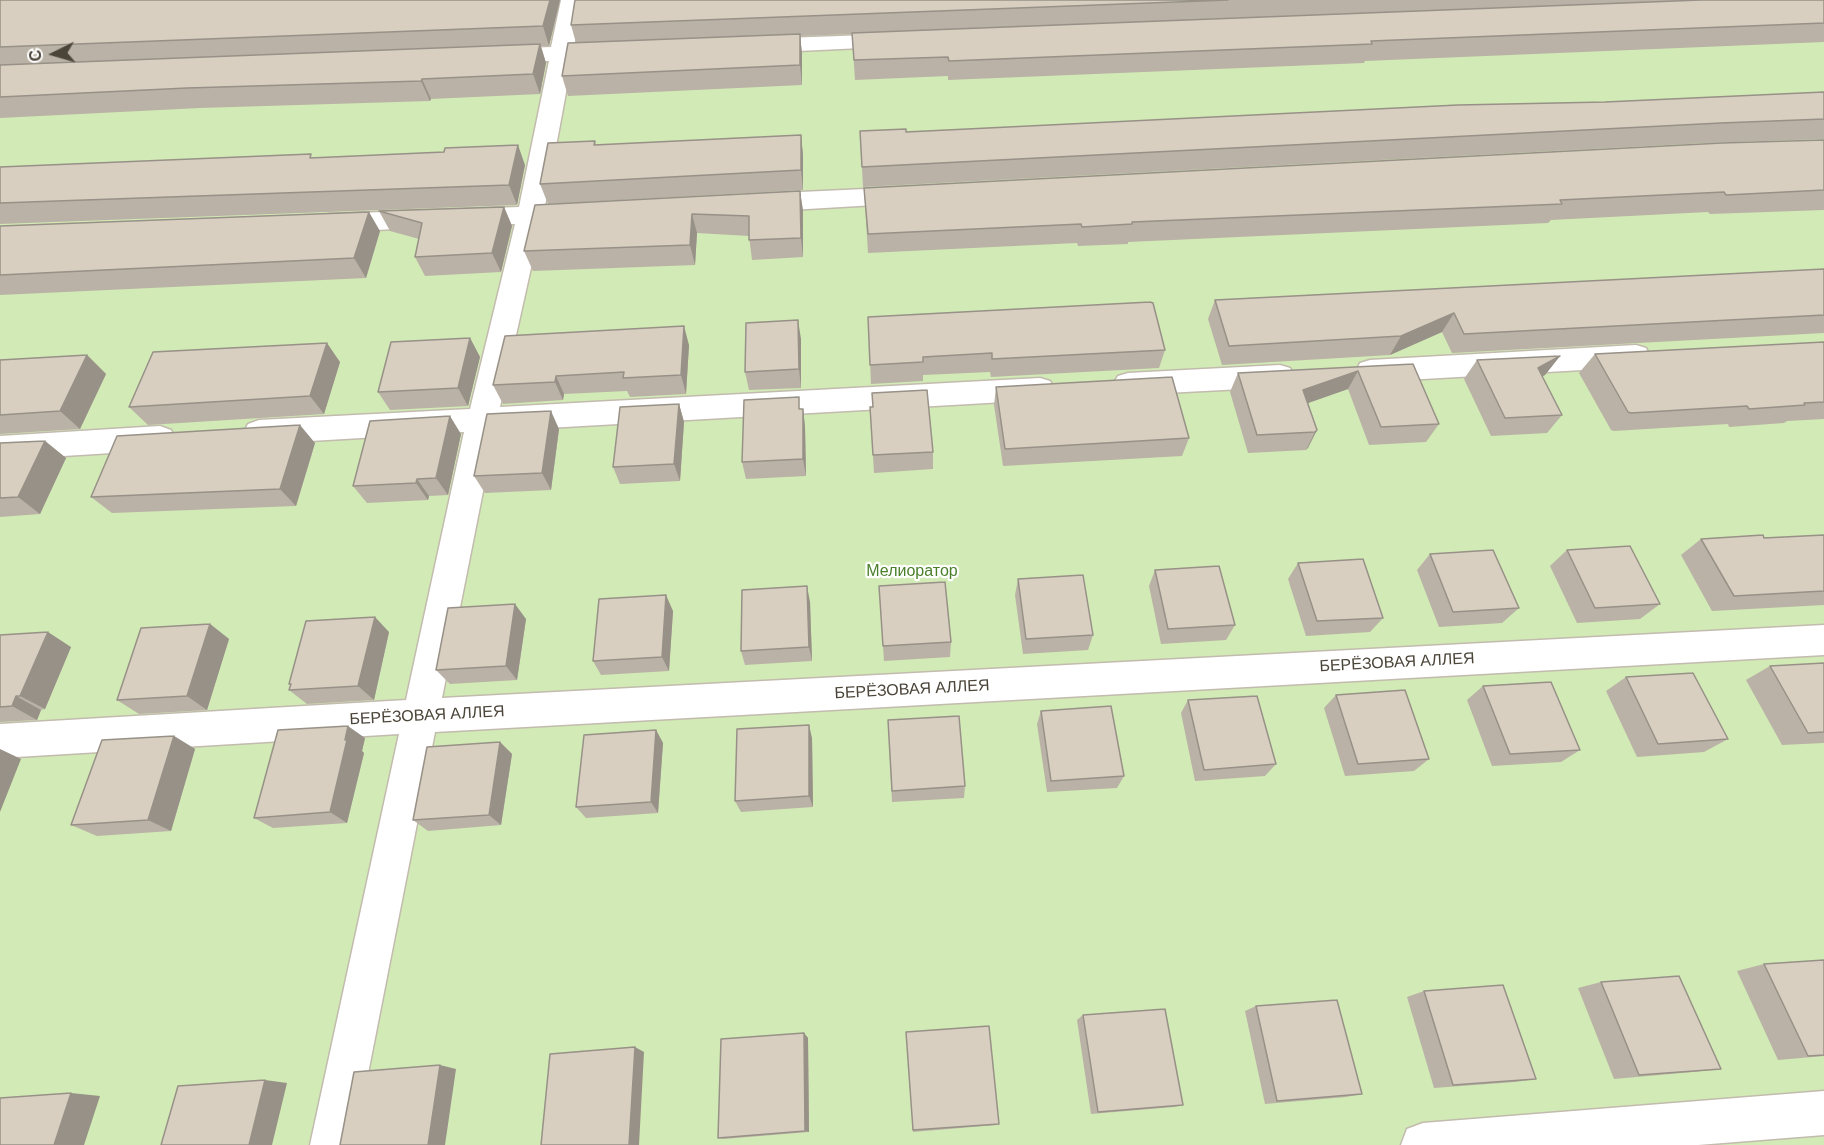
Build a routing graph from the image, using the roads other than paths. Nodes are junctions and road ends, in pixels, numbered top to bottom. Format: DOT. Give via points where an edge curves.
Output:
graph roads {
  1 [pos="572,0"];
  2 [pos="919,40"];
  3 [pos="740,47"];
  4 [pos="633,51"];
  5 [pos="562,54"];
  6 [pos="478,57"];
  7 [pos="934,194"];
  8 [pos="732,204"];
  9 [pos="601,211"];
  10 [pos="530,215"];
  11 [pos="306,224"];
  12 [pos="1668,355"];
  13 [pos="1345,372"];
  14 [pos="1309,374"];
  15 [pos="1105,385"];
  16 [pos="1069,387"];
  17 [pos="482,419"];
  18 [pos="235,434"];
  19 [pos="188,437"];
  20 [pos="0,448"];
  21 [pos="1824,640"];
  22 [pos="421,716"];
  23 [pos="0,741"];
  24 [pos="1824,1113"];
  25 [pos="332,1145"];
  26 [pos="1423,1145"];
  1 -- 5 [label="street"];
  2 -- 3 [label="street"];
  4 -- 5 [label="street"];
  5 -- 6 [label="street"];
  5 -- 10 [label="street"];
  7 -- 8 [label="street"];
  9 -- 10 [label="street"];
  10 -- 11 [label="street"];
  10 -- 17 [label="street"];
  12 -- 13 [label="street"];
  14 -- 15 [label="street"];
  16 -- 17 [label="street"];
  17 -- 18 [label="street"];
  17 -- 22 [label="street"];
  19 -- 20 [label="street"];
  21 -- 22 [label="street, БЕРЁЗОВАЯ АЛЛЕЯ"];
  22 -- 23 [label="street, БЕРЁЗОВАЯ АЛЛЕЯ"];
  22 -- 25 [label="street"];
  24 -- 26 [label="street"];
}
